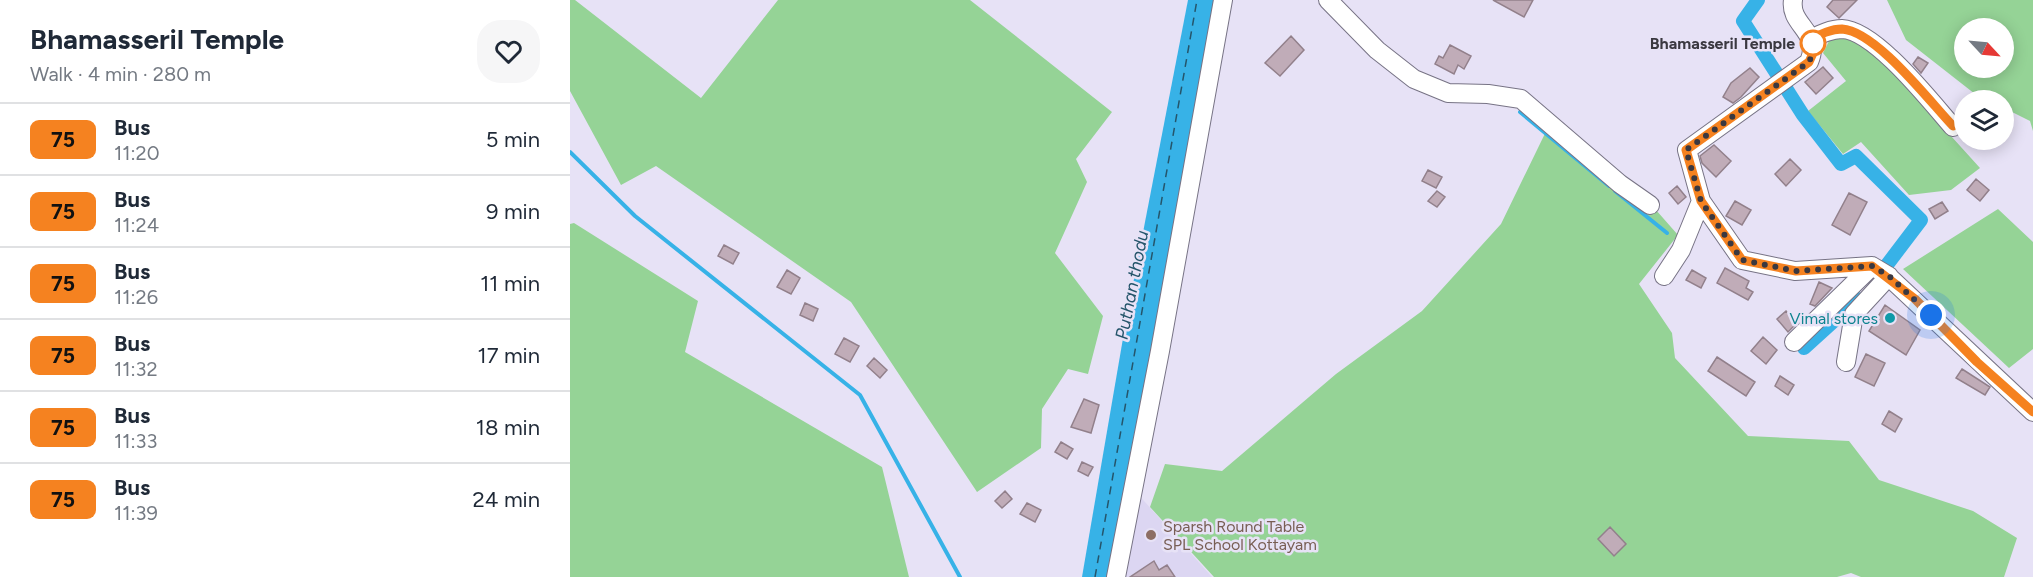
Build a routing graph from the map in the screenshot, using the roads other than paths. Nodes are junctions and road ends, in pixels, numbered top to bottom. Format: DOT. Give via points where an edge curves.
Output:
graph roads {
  1 [pos="1223,0"];
  2 [pos="1328,0"];
  3 [pos="1793,0"];
  4 [pos="1811,39"];
  5 [pos="1953,126"];
  6 [pos="1701,201"];
  7 [pos="1650,205"];
  8 [pos="1881,271"];
  9 [pos="1664,276"];
  10 [pos="1794,342"];
  11 [pos="1846,362"];
  12 [pos="2033,412"];
  13 [pos="1116,577"];
  1 -- 13 [label="street"];
  2 -- 7 [label="street" via="1377,50 1414,79 1448,93 1521,99"];
  3 -- 4 [label="street" via="1794,13"];
  4 -- 5 [label="street" via="1844,29 1861,36 1886,53"];
  4 -- 6 [label="street" via="1814,51 1809,62 1686,150"];
  6 -- 8 [label="street" via="1742,260 1796,271"];
  6 -- 9 [label="street" via="1682,250"];
  8 -- 10 [label="street"];
  8 -- 11 [label="street" via="1854,314"];
  8 -- 12 [label="street"];
}
